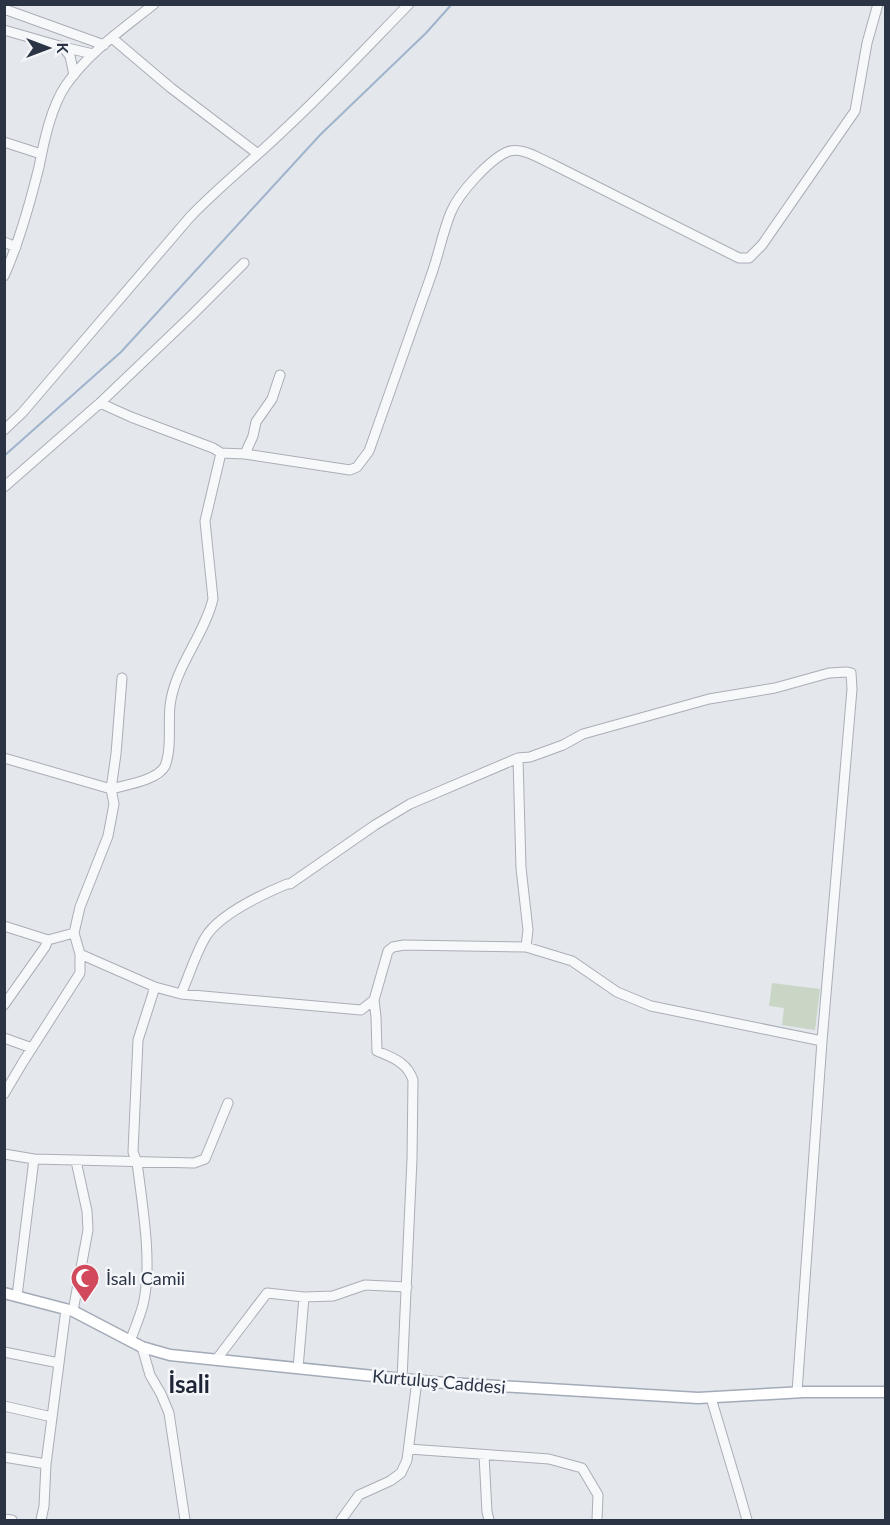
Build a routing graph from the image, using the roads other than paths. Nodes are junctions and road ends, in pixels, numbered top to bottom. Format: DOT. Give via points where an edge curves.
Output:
graph roads {
  1 [pos="154,4"];
  2 [pos="409,4"];
  3 [pos="878,4"];
  4 [pos="4,9"];
  5 [pos="4,30"];
  6 [pos="108,41"];
  7 [pos="63,47"];
  8 [pos="93,54"];
  9 [pos="74,75"];
  10 [pos="4,142"];
  11 [pos="41,154"];
  12 [pos="258,154"];
  13 [pos="4,242"];
  14 [pos="16,247"];
  15 [pos="244,263"];
  16 [pos="4,276"];
  17 [pos="280,375"];
  18 [pos="100,403"];
  19 [pos="4,430"];
  20 [pos="221,453"];
  21 [pos="245,454"];
  22 [pos="4,487"];
  23 [pos="122,678"];
  24 [pos="4,758"];
  25 [pos="518,758"];
  26 [pos="111,789"];
  27 [pos="4,926"];
  28 [pos="74,933"];
  29 [pos="48,940"];
  30 [pos="526,947"];
  31 [pos="80,954"];
  32 [pos="155,987"];
  33 [pos="181,994"];
  34 [pos="374,1000"];
  35 [pos="4,1005"];
  36 [pos="4,1038"];
  37 [pos="822,1041"];
  38 [pos="32,1048"];
  39 [pos="4,1094"];
  40 [pos="228,1103"];
  41 [pos="4,1154"];
  42 [pos="34,1159"];
  43 [pos="76,1161"];
  44 [pos="137,1162"];
  45 [pos="407,1287"];
  46 [pos="4,1293"];
  47 [pos="17,1296"];
  48 [pos="304,1297"];
  49 [pos="70,1310"];
  50 [pos="131,1340"];
  51 [pos="142,1347"];
  52 [pos="4,1352"];
  53 [pos="216,1360"];
  54 [pos="59,1363"];
  55 [pos="298,1368"];
  56 [pos="402,1379"];
  57 [pos="417,1380"];
  58 [pos="797,1392"];
  59 [pos="885,1392"];
  60 [pos="711,1398"];
  61 [pos="4,1406"];
  62 [pos="52,1417"];
  63 [pos="409,1449"];
  64 [pos="484,1455"];
  65 [pos="4,1457"];
  66 [pos="46,1464"];
  67 [pos="4,1518"];
  68 [pos="12,1521"];
  69 [pos="41,1521"];
  70 [pos="185,1521"];
  71 [pos="341,1521"];
  72 [pos="489,1521"];
  73 [pos="597,1521"];
  74 [pos="747,1521"];
  1 -- 6 [label="street"];
  2 -- 12 [label="street"];
  3 -- 21 [label="street" via="855,111 762,245 748,258 738,258 550,163 525,152 508,151 473,179 452,210 369,451 357,467 350,470"];
  4 -- 6 [label="street"];
  5 -- 7 [label="street"];
  6 -- 8 [label="street"];
  6 -- 12 [label="street"];
  7 -- 8 [label="street"];
  7 -- 9 [label="street" via="70,56"];
  8 -- 9 [label="street"];
  9 -- 11 [label="street" via="56,104"];
  10 -- 11 [label="street"];
  11 -- 14 [label="street"];
  12 -- 19 [label="street" via="190,217"];
  13 -- 14 [label="street"];
  14 -- 16 [label="street"];
  15 -- 18 [label="street"];
  17 -- 21 [label="street"];
  18 -- 20 [label="street"];
  18 -- 22 [label="street"];
  20 -- 21 [label="street"];
  20 -- 26 [label="street" via="205,521 213,599 173,692 164,767 155,776"];
  23 -- 26 [label="street"];
  24 -- 26 [label="street"];
  25 -- 30 [label="street"];
  25 -- 33 [label="street" via="410,804 290,884 264,894 216,923 205,937"];
  25 -- 37 [label="street" via="530,757 583,734 709,699 776,688 829,673 851,673"];
  26 -- 28 [label="street" via="114,804 108,836"];
  27 -- 29 [label="street"];
  28 -- 29 [label="street"];
  28 -- 31 [label="street"];
  29 -- 35 [label="street"];
  30 -- 34 [label="street" via="393,947 388,951"];
  30 -- 37 [label="street" via="572,961 617,992 651,1006"];
  31 -- 32 [label="street"];
  31 -- 38 [label="street" via="80,973"];
  32 -- 33 [label="street"];
  32 -- 44 [label="street" via="138,1040 133,1152"];
  33 -- 34 [label="street" via="361,1010"];
  34 -- 45 [label="street" via="377,1051 405,1065 413,1080"];
  36 -- 38 [label="street"];
  37 -- 58 [label="street"];
  38 -- 39 [label="street"];
  40 -- 44 [label="street" via="205,1159 194,1163"];
  41 -- 42 [label="street"];
  42 -- 43 [label="street"];
  42 -- 47 [label="street"];
  43 -- 44 [label="street"];
  43 -- 49 [label="street" via="88,1230"];
  44 -- 50 [label="street" via="146,1236 146,1276 143,1304"];
  45 -- 48 [label="street" via="365,1285 333,1296"];
  45 -- 56 [label="street"];
  46 -- 47 [label="main road, Kurtuluş Caddesi"];
  47 -- 49 [label="main road, Kurtuluş Caddesi"];
  48 -- 53 [label="street" via="267,1293"];
  48 -- 55 [label="street"];
  49 -- 50 [label="main road, Kurtuluş Caddesi"];
  49 -- 54 [label="street"];
  50 -- 51 [label="main road, Kurtuluş Caddesi"];
  51 -- 53 [label="main road, Kurtuluş Caddesi" via="170,1355"];
  51 -- 70 [label="street" via="150,1375 169,1413"];
  52 -- 54 [label="street"];
  53 -- 55 [label="main road, Kurtuluş Caddesi"];
  54 -- 62 [label="street"];
  55 -- 56 [label="main road, Kurtuluş Caddesi"];
  56 -- 57 [label="main road, Kurtuluş Caddesi"];
  57 -- 60 [label="main road, Kurtuluş Caddesi"];
  57 -- 63 [label="street"];
  58 -- 59 [label="main road, Kurtuluş Caddesi"];
  58 -- 60 [label="main road, Kurtuluş Caddesi"];
  60 -- 74 [label="street"];
  61 -- 62 [label="street"];
  62 -- 66 [label="street"];
  63 -- 64 [label="street"];
  63 -- 71 [label="street" via="401,1473 359,1495"];
  64 -- 72 [label="street"];
  64 -- 73 [label="street" via="549,1459 582,1468 598,1496"];
  65 -- 66 [label="street"];
  66 -- 69 [label="street"];
  67 -- 68 [label="street"];
}
